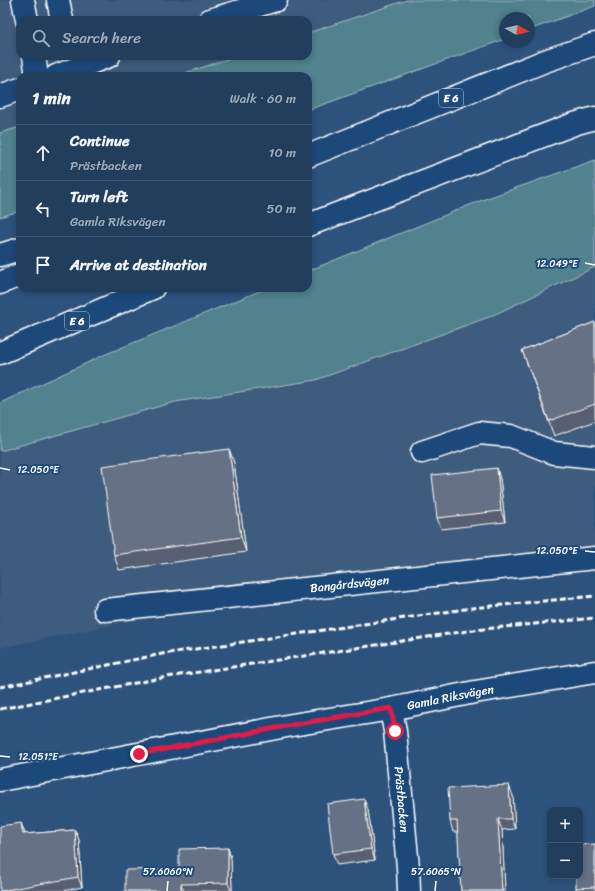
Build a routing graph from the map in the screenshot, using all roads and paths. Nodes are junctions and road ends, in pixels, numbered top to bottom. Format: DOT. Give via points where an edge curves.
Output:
graph roads {
  1 [pos="23,0"];
  2 [pos="58,0"];
  3 [pos="276,0"];
  4 [pos="214,13"];
  5 [pos="26,16"];
  6 [pos="61,16"];
  7 [pos="595,44"];
  8 [pos="35,60"];
  9 [pos="93,60"];
  10 [pos="66,67"];
  11 [pos="36,72"];
  12 [pos="16,90"];
  13 [pos="0,96"];
  14 [pos="595,118"];
  15 [pos="312,154"];
  16 [pos="312,223"];
  17 [pos="16,250"];
  18 [pos="0,255"];
  19 [pos="16,277"];
  20 [pos="0,283"];
  21 [pos="144,292"];
  22 [pos="0,354"];
  23 [pos="422,452"];
  24 [pos="595,457"];
  25 [pos="595,558"];
  26 [pos="105,610"];
  27 [pos="595,672"];
  28 [pos="391,708"];
  29 [pos="0,780"];
  30 [pos="409,891"];
  1 -- 5 [label="main road"];
  2 -- 6 [label="main road"];
  3 -- 4 [label="main road"];
  7 -- 15 [label="main road, E 6" via="545,61"];
  8 -- 11 [label="main road"];
  9 -- 10 [label="main road"];
  12 -- 13 [label="main road"];
  14 -- 16 [label="main road"];
  17 -- 18 [label="main road"];
  19 -- 20 [label="main road"];
  21 -- 22 [label="main road, E 6"];
  23 -- 24 [label="main road" via="479,433 511,436 554,453"];
  25 -- 26 [label="main road, Bangårdsvägen"];
  27 -- 28 [label="main road, Gamla Riksvägen"];
  28 -- 29 [label="main road, Gamla Riksvägen"];
  28 -- 30 [label="main road, Prästbacken"];
}
